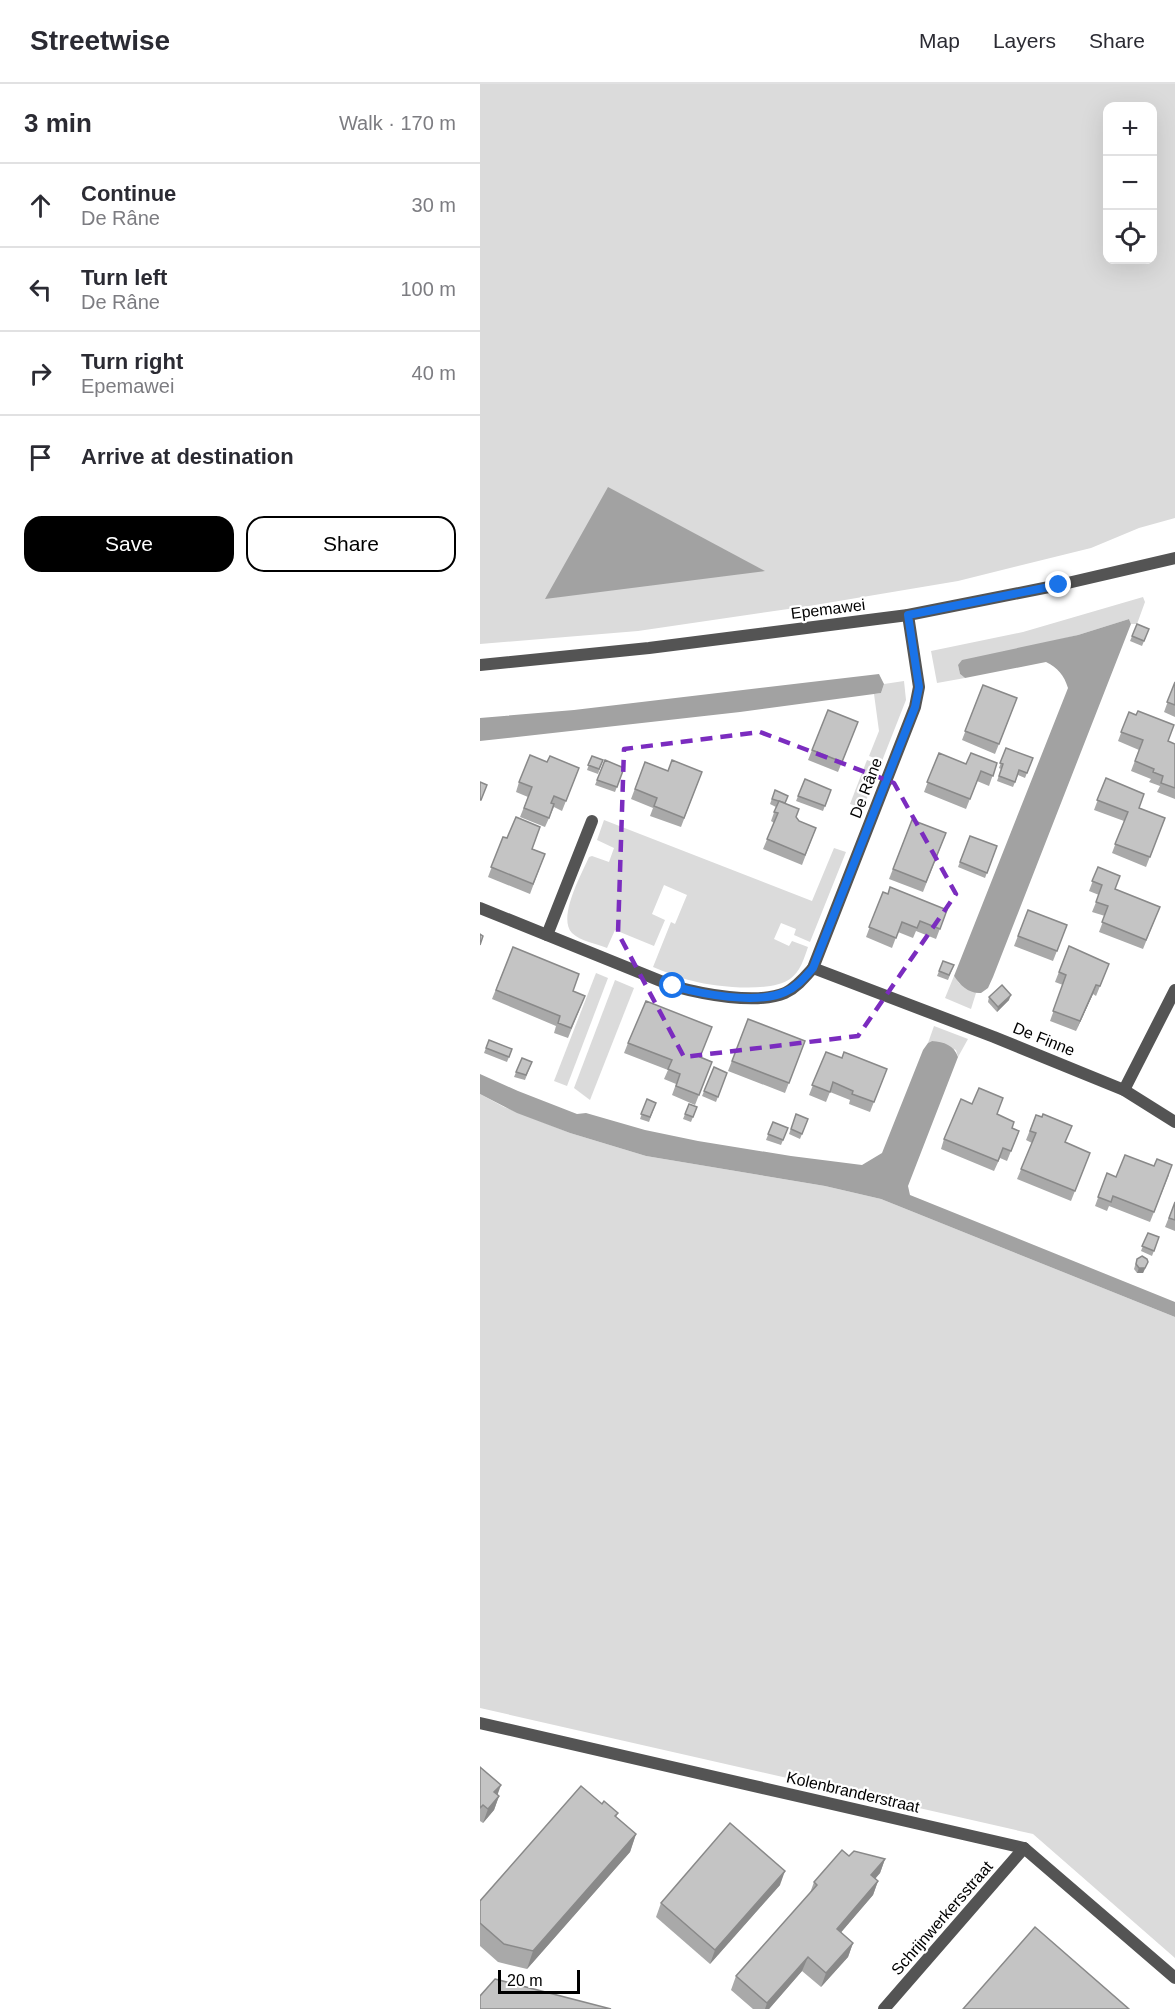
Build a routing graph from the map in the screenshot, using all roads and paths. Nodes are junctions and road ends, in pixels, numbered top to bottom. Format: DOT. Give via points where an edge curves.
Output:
graph roads {
  1 [pos="1175,558"];
  2 [pos="908,615"];
  3 [pos="480,665"];
  4 [pos="591,821"];
  5 [pos="480,908"];
  6 [pos="547,935"];
  7 [pos="813,968"];
  8 [pos="1175,990"];
  9 [pos="1124,1089"];
  10 [pos="1175,1122"];
  11 [pos="480,1723"];
  12 [pos="1024,1848"];
  13 [pos="1175,1978"];
  14 [pos="884,2009"];
  1 -- 2 [label="street, Epemawei"];
  2 -- 3 [label="street, Epemawei"];
  2 -- 7 [label="street, De Râne" via="919,687 915,707"];
  4 -- 6 [label="street"];
  5 -- 6 [label="street, De Râne"];
  6 -- 7 [label="street, De Râne" via="702,994 762,997 784,993"];
  7 -- 9 [label="street, De Finne"];
  8 -- 9 [label="street"];
  9 -- 10 [label="street, De Finne"];
  11 -- 12 [label="street, Kolenbranderstraat"];
  12 -- 13 [label="street, Kolenbranderstraat"];
  12 -- 14 [label="street, Schrijnwerkersstraat"];
}
